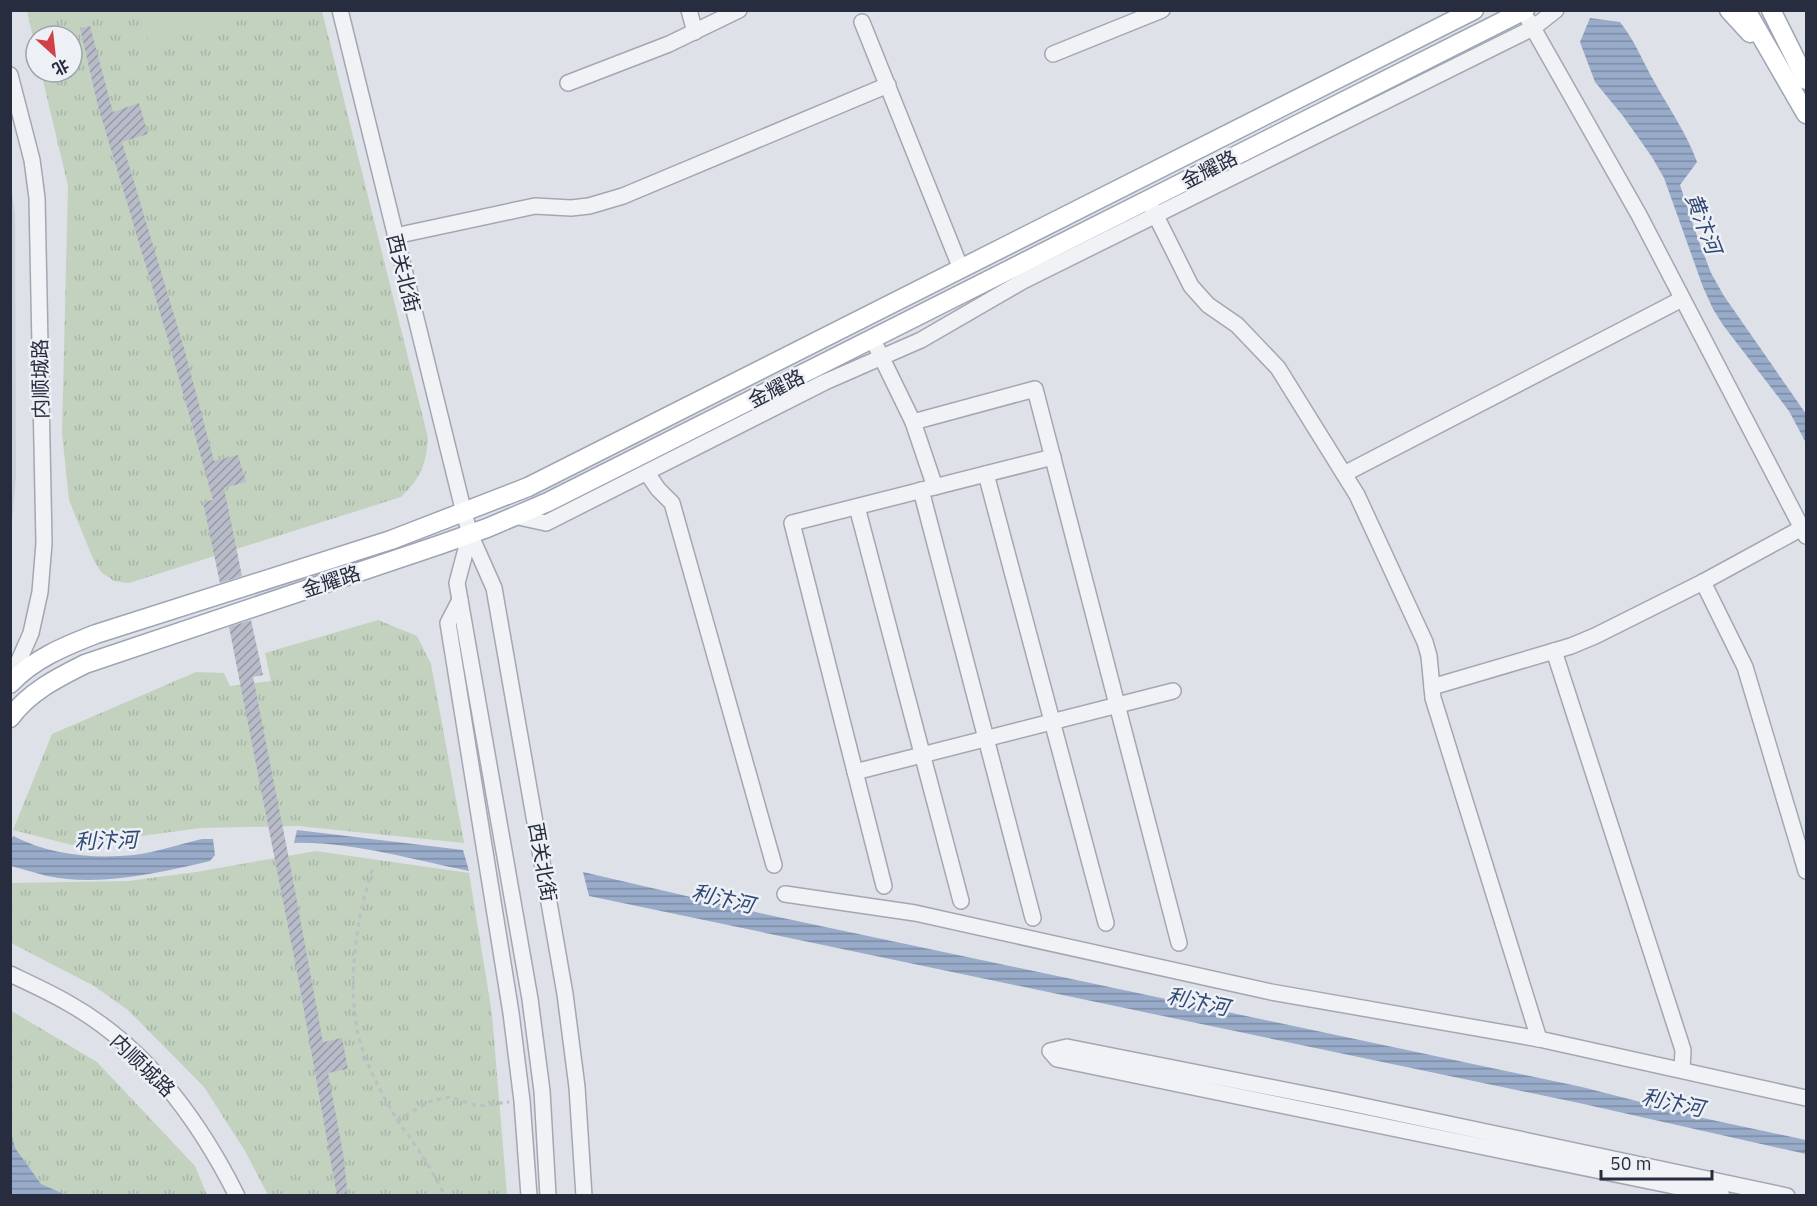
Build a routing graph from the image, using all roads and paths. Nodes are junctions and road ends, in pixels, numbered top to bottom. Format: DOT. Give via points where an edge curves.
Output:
graph roads {
  1 [pos="340,10"];
  2 [pos="689,10"];
  3 [pos="740,10"];
  4 [pos="1162,10"];
  5 [pos="1474,10"];
  6 [pos="1556,10"];
  7 [pos="1729,10"];
  8 [pos="1746,10"];
  9 [pos="1771,10"];
  10 [pos="1781,10"];
  11 [pos="1524,11"];
  12 [pos="862,22"];
  13 [pos="1533,27"];
  14 [pos="695,32"];
  15 [pos="1791,52"];
  16 [pos="1053,54"];
  17 [pos="10,75"];
  18 [pos="1798,81"];
  19 [pos="568,83"];
  20 [pos="888,85"];
  21 [pos="1806,114"];
  22 [pos="1152,207"];
  23 [pos="395,236"];
  24 [pos="961,269"];
  25 [pos="1682,299"];
  26 [pos="873,339"];
  27 [pos="882,357"];
  28 [pos="913,422"];
  29 [pos="1053,457"];
  30 [pos="647,473"];
  31 [pos="986,474"];
  32 [pos="1344,474"];
  33 [pos="928,489"];
  34 [pos="857,507"];
  35 [pos="464,513"];
  36 [pos="514,516"];
  37 [pos="1804,532"];
  38 [pos="470,534"];
  39 [pos="1703,582"];
  40 [pos="460,600"];
  41 [pos="1554,651"];
  42 [pos="10,682"];
  43 [pos="1432,687"];
  44 [pos="1173,691"];
  45 [pos="1117,705"];
  46 [pos="10,718"];
  47 [pos="1052,722"];
  48 [pos="986,739"];
  49 [pos="923,754"];
  50 [pos="855,772"];
  51 [pos="774,865"];
  52 [pos="372,870"];
  53 [pos="1806,871"];
  54 [pos="884,886"];
  55 [pos="785,894"];
  56 [pos="961,901"];
  57 [pos="1033,918"];
  58 [pos="1106,923"];
  59 [pos="1179,943"];
  60 [pos="10,974"];
  61 [pos="1539,1039"];
  62 [pos="1682,1070"];
  63 [pos="1806,1098"];
  64 [pos="522,1101"];
  65 [pos="397,1120"];
  66 [pos="237,1196"];
  67 [pos="445,1196"];
  68 [pos="529,1196"];
  69 [pos="548,1196"];
  70 [pos="584,1196"];
  71 [pos="1722,1196"];
  72 [pos="1787,1196"];
  1 -- 23 [label="street, 西关北街"];
  2 -- 14 [label="street"];
  3 -- 14 [label="street"];
  4 -- 16 [label="street"];
  5 -- 24 [label="main road, 金耀路"];
  6 -- 13 [label="street"];
  7 -- 18 [label="main road"];
  8 -- 18 [label="main road"];
  9 -- 15 [label="main road"];
  10 -- 15 [label="main road"];
  11 -- 13 [label="street"];
  11 -- 22 [label="main road, 金耀路"];
  12 -- 20 [label="street"];
  13 -- 22 [label="street"];
  13 -- 25 [label="street"];
  14 -- 19 [label="street"];
  15 -- 18 [label="main road"];
  17 -- 42 [label="street, 内顺城路" via="32,160 37,198 44,543 40,592 31,633"];
  18 -- 21 [label="main road"];
  20 -- 23 [label="street" via="623,196 589,206 535,206"];
  20 -- 24 [label="street"];
  22 -- 26 [label="main road, 金耀路"];
  22 -- 27 [label="street" via="921,340"];
  22 -- 32 [label="street" via="1191,286 1278,368"];
  23 -- 35 [label="street, 西关北街"];
  24 -- 35 [label="main road, 金耀路" via="528,487"];
  25 -- 32 [label="street"];
  25 -- 37 [label="street"];
  26 -- 27 [label="street"];
  26 -- 36 [label="main road, 金耀路"];
  27 -- 28 [label="street"];
  27 -- 30 [label="street"];
  28 -- 29 [label="street" via="1035,389"];
  28 -- 33 [label="street"];
  29 -- 31 [label="street"];
  29 -- 45 [label="street"];
  30 -- 36 [label="street" via="546,523"];
  30 -- 51 [label="street" via="672,503"];
  31 -- 33 [label="street"];
  31 -- 47 [label="street"];
  32 -- 43 [label="street" via="1425,642"];
  33 -- 34 [label="street"];
  33 -- 48 [label="street"];
  34 -- 49 [label="street"];
  34 -- 50 [label="street" via="792,523"];
  35 -- 38 [label="street, 西关北街"];
  35 -- 42 [label="main road, 金耀路" via="96,634 51,653"];
  36 -- 38 [label="main road, 金耀路"];
  37 -- 39 [label="street"];
  38 -- 40 [label="street, 西关北街" via="457,583"];
  38 -- 46 [label="main road, 金耀路" via="85,664 27,698"];
  38 -- 70 [label="street, 西关北街" via="494,588 555,929 577,1087"];
  39 -- 41 [label="street" via="1595,636"];
  39 -- 53 [label="street" via="1745,667"];
  40 -- 64 [label="street" via="448,623 492,887"];
  40 -- 69 [label="street, 西关北街" via="530,999 542,1090"];
  41 -- 43 [label="street"];
  41 -- 62 [label="street" via="1683,1050"];
  43 -- 61 [label="street"];
  44 -- 45 [label="street"];
  45 -- 47 [label="street"];
  45 -- 59 [label="street"];
  47 -- 48 [label="street"];
  47 -- 58 [label="street"];
  48 -- 49 [label="street"];
  48 -- 57 [label="street"];
  49 -- 50 [label="street"];
  49 -- 56 [label="street"];
  50 -- 54 [label="street"];
  52 -- 65 [label="path" via="361,905 355,955 355,1010 365,1056"];
  55 -- 61 [label="street" via="915,913 1271,992"];
  60 -- 66 [label="street, 内顺城路" via="69,1003 132,1050 171,1090 202,1132"];
  61 -- 62 [label="street"];
  62 -- 63 [label="street"];
  64 -- 65 [label="path" via="478,1106 450,1097 431,1101"];
  64 -- 68 [label="street"];
  65 -- 67 [label="path"];
  71 -- 72 [label="street" via="1057,1059 1050,1051 1067,1047"];
}
